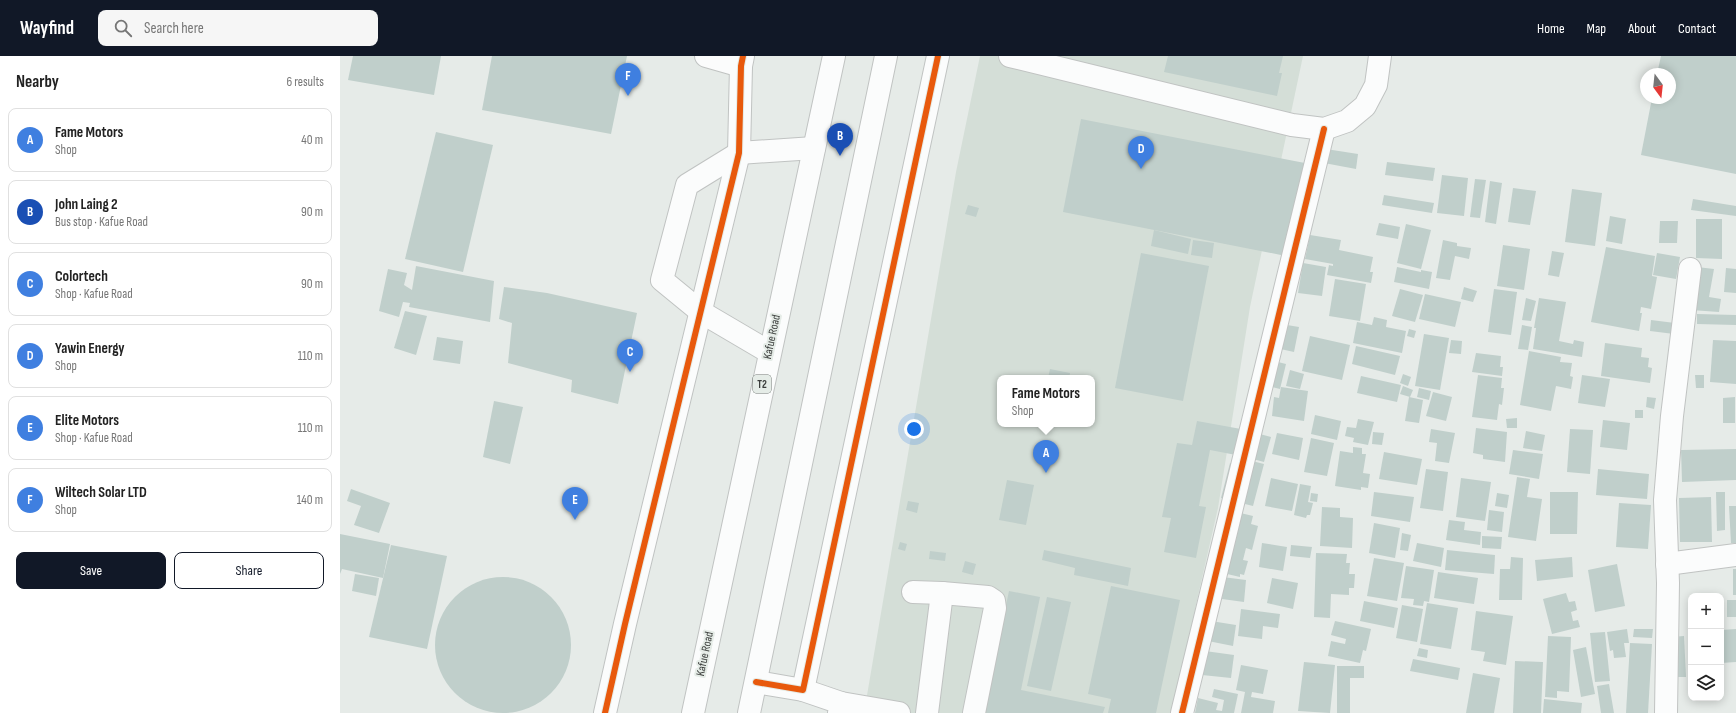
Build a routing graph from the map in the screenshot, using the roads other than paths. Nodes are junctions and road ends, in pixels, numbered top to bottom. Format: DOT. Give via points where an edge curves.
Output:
graph roads {
  1 [pos="706,56"];
  2 [pos="834,56"];
  3 [pos="886,56"];
  4 [pos="938,56"];
  5 [pos="1010,56"];
  6 [pos="1380,56"];
  7 [pos="742,61"];
  8 [pos="1324,129"];
  9 [pos="814,148"];
  10 [pos="739,153"];
  11 [pos="1690,269"];
  12 [pos="701,312"];
  13 [pos="769,352"];
  14 [pos="1736,555"];
  15 [pos="1667,564"];
  16 [pos="913,592"];
  17 [pos="942,593"];
  18 [pos="756,682"];
  19 [pos="802,690"];
  20 [pos="840,708"];
  21 [pos="605,713"];
  22 [pos="693,713"];
  23 [pos="749,713"];
  24 [pos="898,713"];
  25 [pos="927,713"];
  26 [pos="974,713"];
  27 [pos="1182,713"];
  28 [pos="1666,713"];
  1 -- 7 [label="street"];
  2 -- 9 [label="street, Kafue Road / T2"];
  3 -- 18 [label="street"];
  4 -- 19 [label="street"];
  5 -- 8 [label="street" via="1292,125"];
  6 -- 8 [label="street" via="1376,85 1365,106 1347,121"];
  7 -- 10 [label="street"];
  8 -- 27 [label="street"];
  9 -- 10 [label="street"];
  9 -- 13 [label="street, Kafue Road / T2"];
  10 -- 12 [label="street"];
  10 -- 12 [label="street" via="687,185 662,280"];
  11 -- 15 [label="street" via="1672,416 1665,500"];
  12 -- 13 [label="street"];
  12 -- 21 [label="street"];
  13 -- 22 [label="street, Kafue Road / T2"];
  14 -- 15 [label="street"];
  15 -- 28 [label="street"];
  16 -- 17 [label="street"];
  17 -- 25 [label="street"];
  17 -- 26 [label="street" via="988,597 994,601 995,608"];
  18 -- 19 [label="street"];
  18 -- 23 [label="street"];
  19 -- 20 [label="street"];
  20 -- 24 [label="street"];
}
